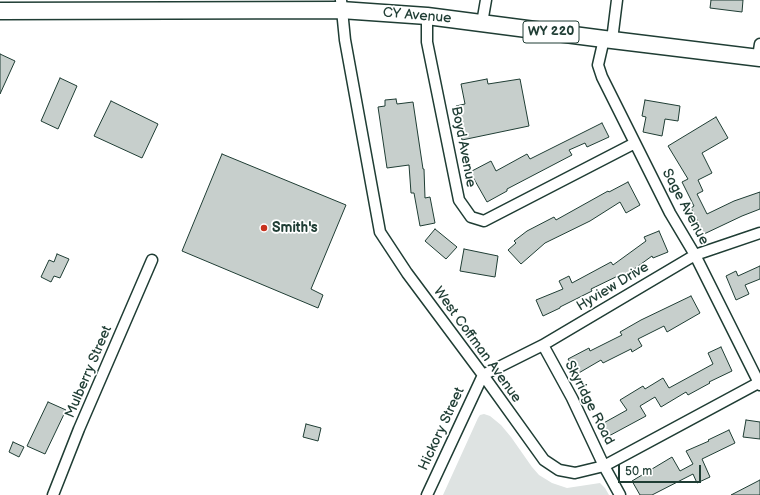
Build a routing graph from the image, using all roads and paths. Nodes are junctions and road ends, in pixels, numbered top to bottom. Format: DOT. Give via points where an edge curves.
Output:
graph roads {
  1 [pos="486,0"];
  2 [pos="617,0"];
  3 [pos="76,5"];
  4 [pos="341,5"];
  5 [pos="0,12"];
  6 [pos="427,16"];
  7 [pos="482,23"];
  8 [pos="608,40"];
  9 [pos="759,53"];
  10 [pos="635,143"];
  11 [pos="760,233"];
  12 [pos="695,255"];
  13 [pos="152,260"];
  14 [pos="543,345"];
  15 [pos="483,375"];
  16 [pos="760,383"];
  17 [pos="604,466"];
  18 [pos="53,495"];
  19 [pos="427,495"];
  20 [pos="620,495"];
  1 -- 7 [label="street"];
  2 -- 8 [label="street, Sage Avenue"];
  3 -- 4 [label="main road, CY Avenue / WY 220"];
  3 -- 5 [label="main road, CY Avenue / WY 220"];
  4 -- 6 [label="main road, CY Avenue / WY 220"];
  4 -- 15 [label="street, West Coffman Avenue" via="352,83 380,232 407,273"];
  6 -- 7 [label="main road, CY Avenue / WY 220"];
  6 -- 10 [label="street, Boyd Avenue" via="427,42 459,200 471,217 484,221"];
  7 -- 8 [label="main road, CY Avenue / WY 220"];
  8 -- 9 [label="main road, CY Avenue / WY 220"];
  8 -- 10 [label="street, Sage Avenue" via="598,66 614,104"];
  10 -- 12 [label="street, Sage Avenue" via="670,213"];
  11 -- 12 [label="street, Hyview Drive"];
  12 -- 14 [label="street, Hyview Drive"];
  12 -- 16 [label="street, Sage Avenue"];
  13 -- 18 [label="street, Mulberry Street"];
  14 -- 15 [label="street, Hyview Drive"];
  14 -- 17 [label="street, Skyridge Road" via="572,398"];
  15 -- 17 [label="street, West Coffman Avenue" via="544,460 559,470 574,473"];
  15 -- 19 [label="street, Hickory Street"];
  16 -- 17 [label="street, West Coffman Avenue"];
  17 -- 20 [label="street, Skyridge Road"];
}
